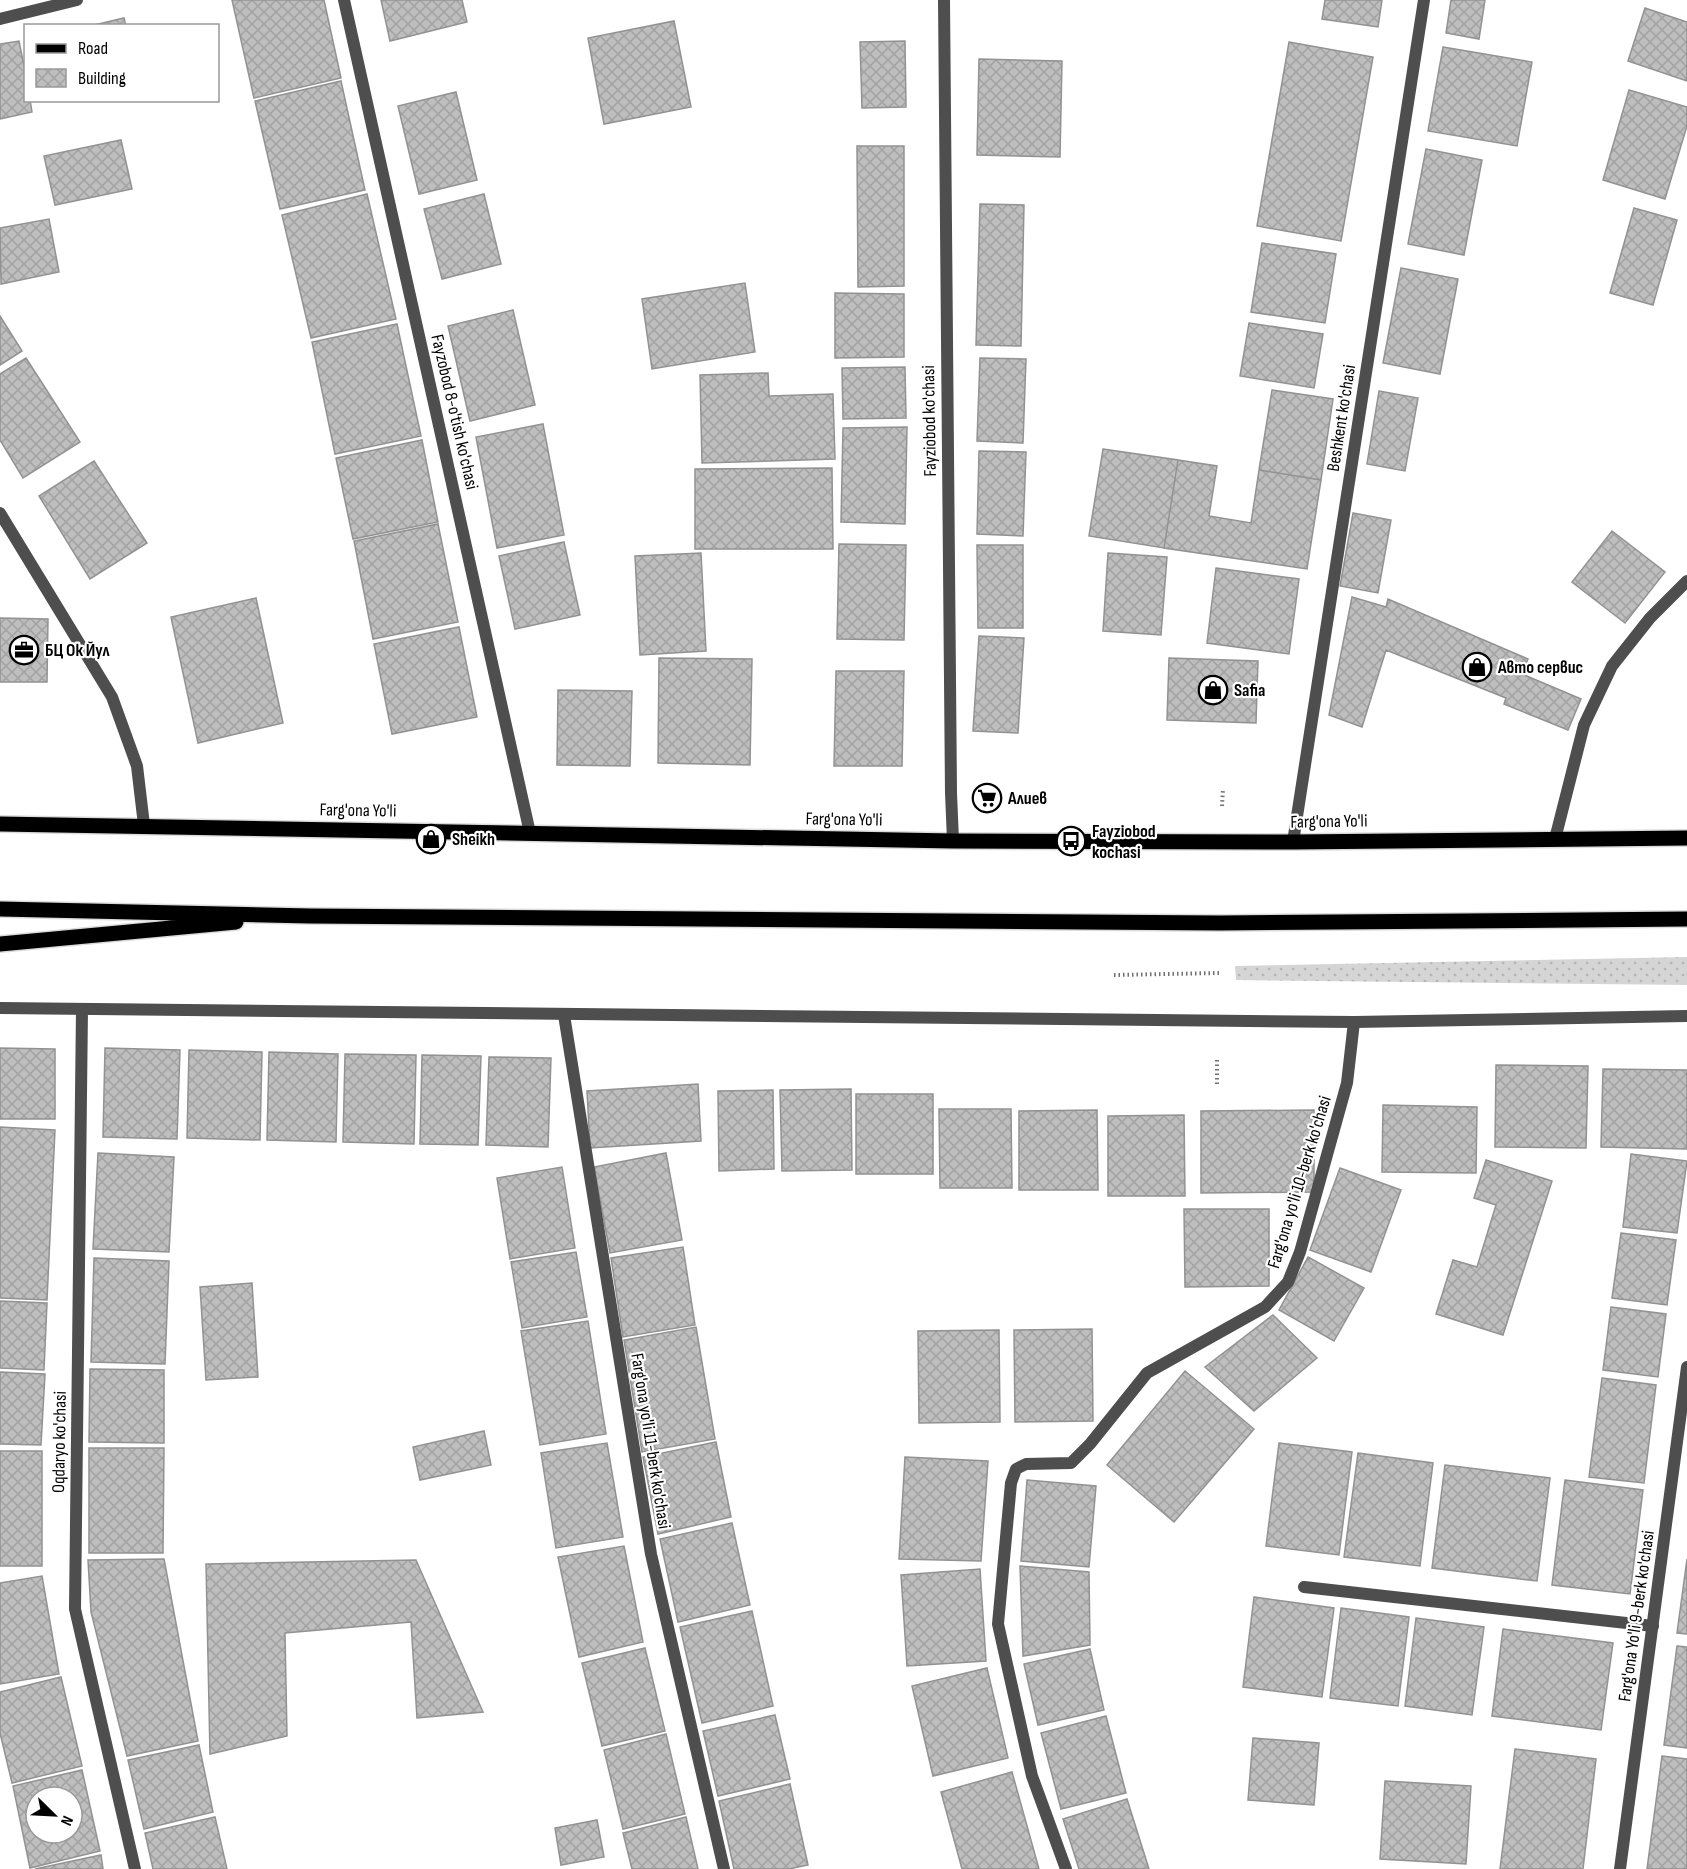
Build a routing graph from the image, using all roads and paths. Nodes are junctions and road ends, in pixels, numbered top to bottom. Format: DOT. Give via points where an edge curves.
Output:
graph roads {
  1 [pos="77,0"];
  2 [pos="344,0"];
  3 [pos="944,0"];
  4 [pos="1424,0"];
  5 [pos="0,19"];
  6 [pos="0,513"];
  7 [pos="1687,581"];
  8 [pos="1223,789"];
  9 [pos="1222,806"];
  10 [pos="0,824"];
  11 [pos="144,825"];
  12 [pos="530,833"];
  13 [pos="1687,838"];
  14 [pos="1555,839"];
  15 [pos="953,841"];
  16 [pos="1293,842"];
  17 [pos="0,909"];
  18 [pos="310,916"];
  19 [pos="1687,919"];
  20 [pos="0,944"];
  21 [pos="1219,973"];
  22 [pos="1114,975"];
  23 [pos="0,1008"];
  24 [pos="82,1009"];
  25 [pos="564,1015"];
  26 [pos="1687,1016"];
  27 [pos="1354,1022"];
  28 [pos="1217,1060"];
  29 [pos="1217,1084"];
  30 [pos="1687,1367"];
  31 [pos="1305,1587"];
  32 [pos="1653,1626"];
  33 [pos="135,1869"];
  34 [pos="724,1869"];
  35 [pos="1066,1869"];
  36 [pos="1620,1869"];
  1 -- 5 [label="street"];
  2 -- 12 [label="street, Fayzobod 8-o'tish ko'chasi"];
  3 -- 15 [label="street, Fayziobod ko'chasi"];
  4 -- 16 [label="street, Beshkent ko'chasi"];
  6 -- 11 [label="street" via="112,697 137,766"];
  7 -- 14 [label="street" via="1650,618 1612,666 1584,725"];
  8 -- 9 [label="path"];
  10 -- 11 [label="main road, Farg'ona Yo'li"];
  11 -- 12 [label="main road, Farg'ona Yo'li"];
  12 -- 15 [label="main road, Farg'ona Yo'li"];
  13 -- 14 [label="main road, Farg'ona Yo'li"];
  14 -- 16 [label="main road, Farg'ona Yo'li"];
  15 -- 16 [label="main road, Farg'ona Yo'li"];
  17 -- 18 [label="main road"];
  18 -- 19 [label="main road" via="1220,923"];
  18 -- 20 [label="main road"];
  21 -- 22 [label="path"];
  23 -- 24 [label="street"];
  24 -- 25 [label="street"];
  24 -- 33 [label="street, Oqdaryo ko'chasi" via="75,1609"];
  25 -- 27 [label="street"];
  25 -- 34 [label="street, Farg'ona yo'li 11-berk ko'chasi" via="651,1554"];
  26 -- 27 [label="street"];
  27 -- 35 [label="street, Farg'ona yo'li 10-berk ko'chasi" via="1347,1083 1288,1282 1265,1307 1147,1373 1071,1463 1026,1464 1016,1469 1011,1483 998,1624 1032,1776"];
  28 -- 29 [label="path"];
  30 -- 32 [label="street, Farg'ona Yo'li 9-berk ko'chasi"];
  31 -- 32 [label="street"];
  32 -- 36 [label="street, Farg'ona Yo'li 9-berk ko'chasi"];
}
